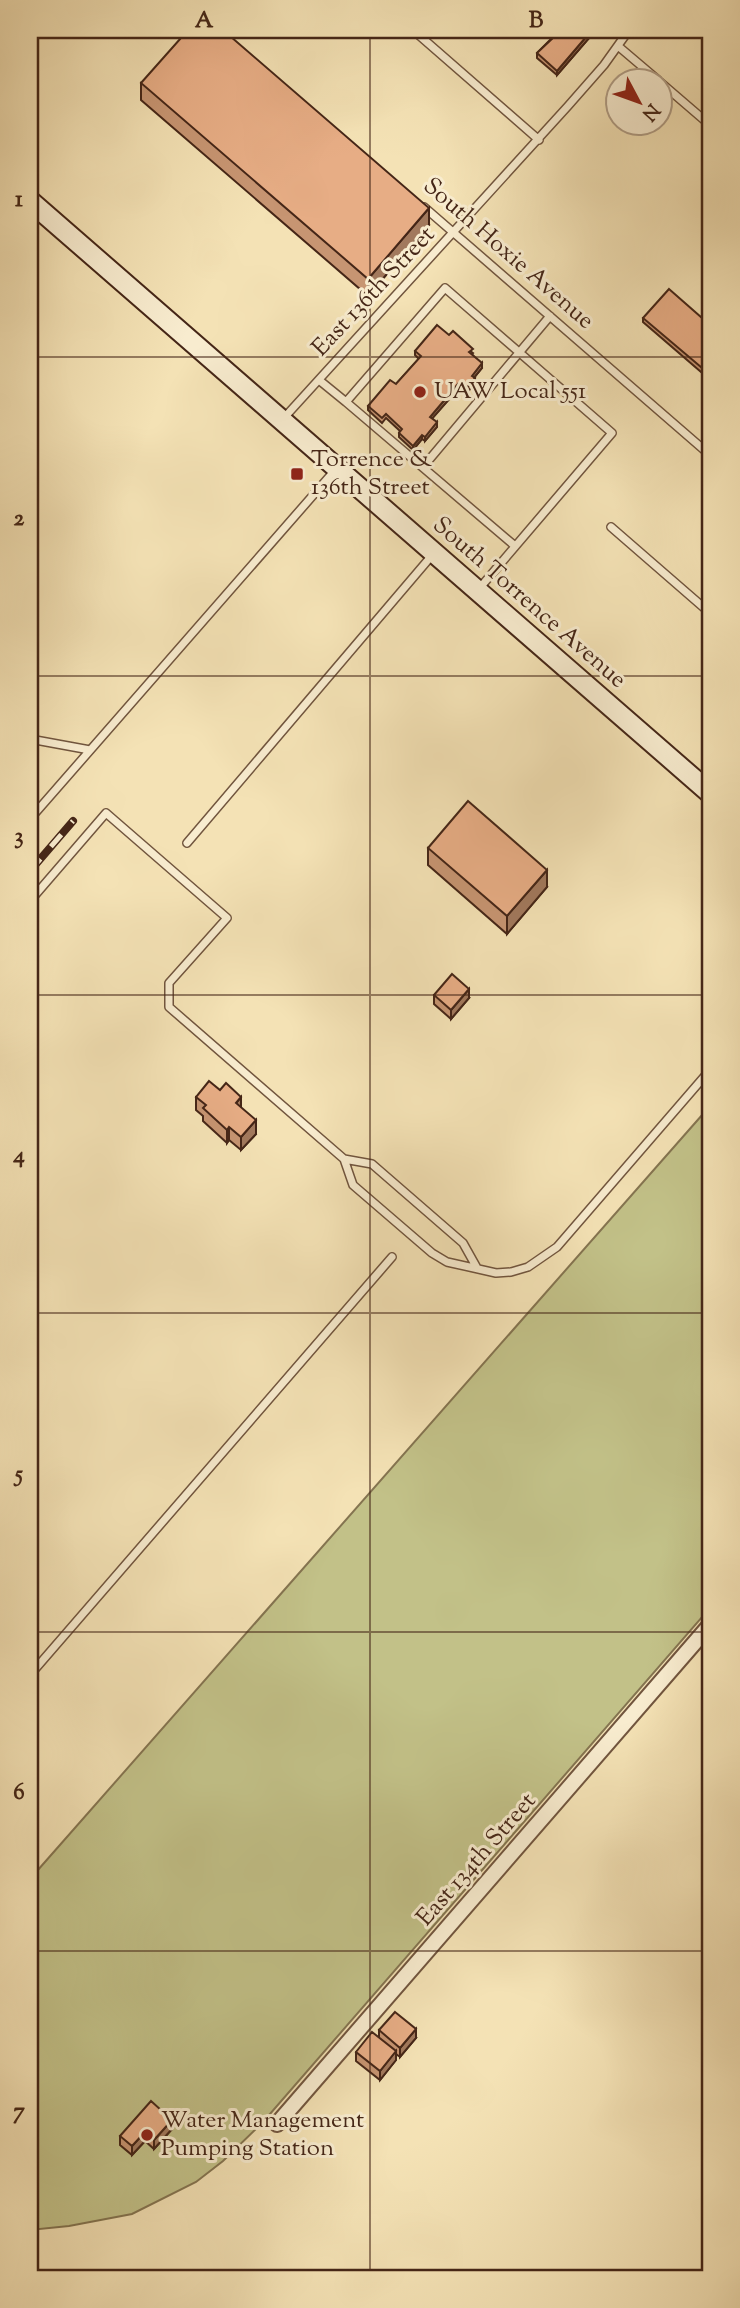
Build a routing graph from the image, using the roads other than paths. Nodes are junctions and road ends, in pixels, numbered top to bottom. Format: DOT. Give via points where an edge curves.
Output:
graph roads {
  1 [pos="413,30"];
  2 [pos="629,30"];
  3 [pos="618,46"];
  4 [pos="641,66"];
  5 [pos="674,94"];
  6 [pos="710,125"];
  7 [pos="539,139"];
  8 [pos="413,198"];
  9 [pos="30,201"];
  10 [pos="455,233"];
  11 [pos="550,316"];
  12 [pos="521,353"];
  13 [pos="319,380"];
  14 [pos="346,402"];
  15 [pos="282,420"];
  16 [pos="710,455"];
  17 [pos="423,467"];
  18 [pos="337,468"];
  19 [pos="611,527"];
  20 [pos="515,546"];
  21 [pos="434,553"];
  22 [pos="478,590"];
  23 [pos="710,613"];
  24 [pos="30,739"];
  25 [pos="90,750"];
  26 [pos="710,793"];
  27 [pos="30,819"];
  28 [pos="187,843"];
  29 [pos="30,901"];
  30 [pos="710,1070"];
  31 [pos="344,1159"];
  32 [pos="392,1257"];
  33 [pos="477,1268"];
  34 [pos="710,1625"];
  35 [pos="30,1675"];
  36 [pos="277,2124"];
  1 -- 7 [label="lane"];
  2 -- 3 [label="lane, East 136th Street"];
  3 -- 4 [label="lane"];
  3 -- 7 [label="lane, East 136th Street"];
  5 -- 6 [label="lane"];
  7 -- 10 [label="lane, East 136th Street"];
  8 -- 10 [label="lane, South Hoxie Avenue"];
  9 -- 15 [label="main road, South Torrence Avenue"];
  10 -- 11 [label="lane, South Hoxie Avenue"];
  10 -- 13 [label="lane, East 136th Street"];
  11 -- 12 [label="lane"];
  11 -- 16 [label="lane, South Hoxie Avenue"];
  12 -- 14 [label="lane" via="445,288"];
  12 -- 17 [label="lane"];
  12 -- 20 [label="lane" via="612,433"];
  13 -- 14 [label="lane"];
  13 -- 15 [label="lane, East 136th Street"];
  14 -- 17 [label="lane"];
  15 -- 18 [label="main road, South Torrence Avenue"];
  17 -- 20 [label="lane"];
  18 -- 21 [label="main road, South Torrence Avenue"];
  18 -- 25 [label="lane"];
  19 -- 23 [label="lane"];
  20 -- 22 [label="lane"];
  21 -- 22 [label="main road, South Torrence Avenue"];
  21 -- 28 [label="lane"];
  22 -- 26 [label="main road, South Torrence Avenue"];
  24 -- 25 [label="lane"];
  25 -- 27 [label="lane"];
  29 -- 31 [label="lane" via="106,813 227,918 169,984 169,1007"];
  30 -- 33 [label="lane" via="557,1247 528,1267 511,1272"];
  31 -- 33 [label="lane" via="372,1164 463,1243"];
  31 -- 33 [label="lane" via="353,1185 432,1253 447,1262"];
  32 -- 35 [label="lane"];
  34 -- 36 [label="street, East 134th Street"];
}
